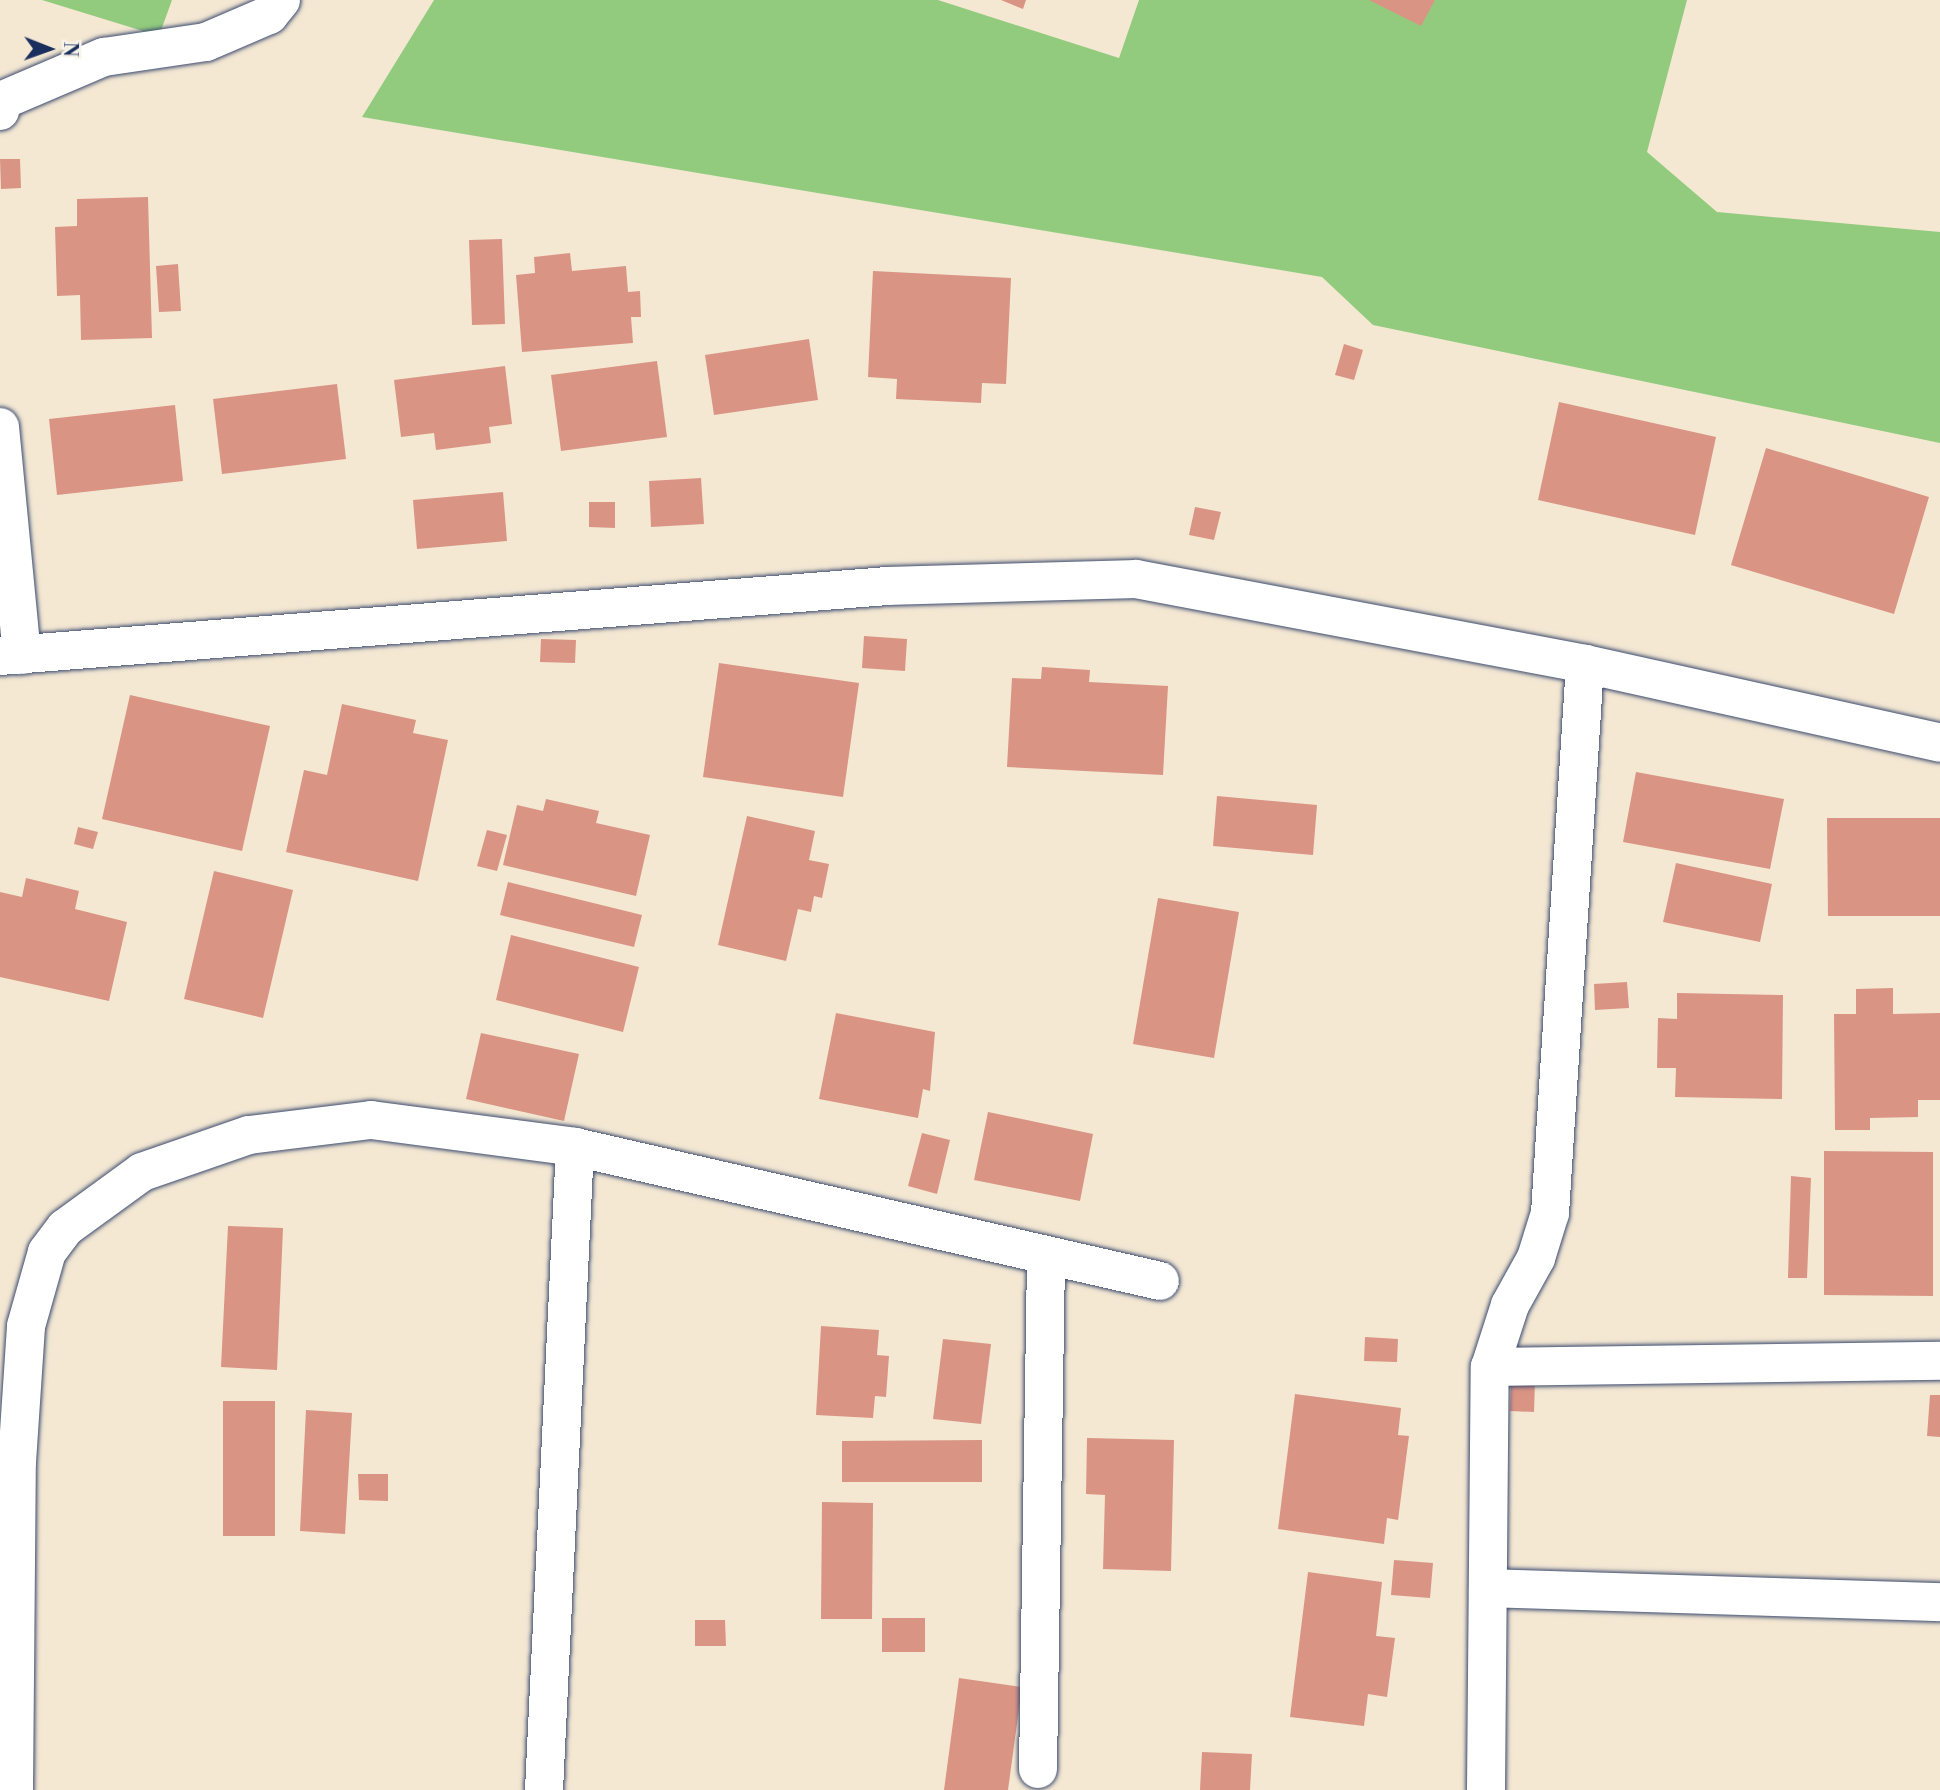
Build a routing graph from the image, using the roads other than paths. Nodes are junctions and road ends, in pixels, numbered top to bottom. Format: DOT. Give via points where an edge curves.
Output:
graph roads {
  1 [pos="281,0"];
  2 [pos="0,111"];
  3 [pos="0,427"];
  4 [pos="11,655"];
  5 [pos="1586,664"];
  6 [pos="1940,743"];
  7 [pos="575,1147"];
  8 [pos="1046,1258"];
  9 [pos="1160,1281"];
  10 [pos="1940,1361"];
  11 [pos="1490,1367"];
  12 [pos="1488,1588"];
  13 [pos="1940,1602"];
  14 [pos="1038,1769"];
  15 [pos="14,1790"];
  16 [pos="544,1790"];
  17 [pos="1486,1790"];
  1 -- 2 [label="street" via="269,15 206,42 104,57 4,100"];
  3 -- 4 [label="street"];
  4 -- 5 [label="street" via="887,586 1136,579"];
  5 -- 6 [label="street"];
  5 -- 11 [label="street" via="1550,1213 1536,1258 1510,1305"];
  7 -- 8 [label="street"];
  7 -- 15 [label="street" via="371,1120 249,1135 142,1172 65,1228 47,1252 26,1326 17,1462"];
  7 -- 16 [label="street"];
  8 -- 9 [label="street"];
  8 -- 14 [label="street"];
  10 -- 11 [label="street"];
  11 -- 12 [label="street"];
  12 -- 13 [label="street"];
  12 -- 17 [label="street"];
}
